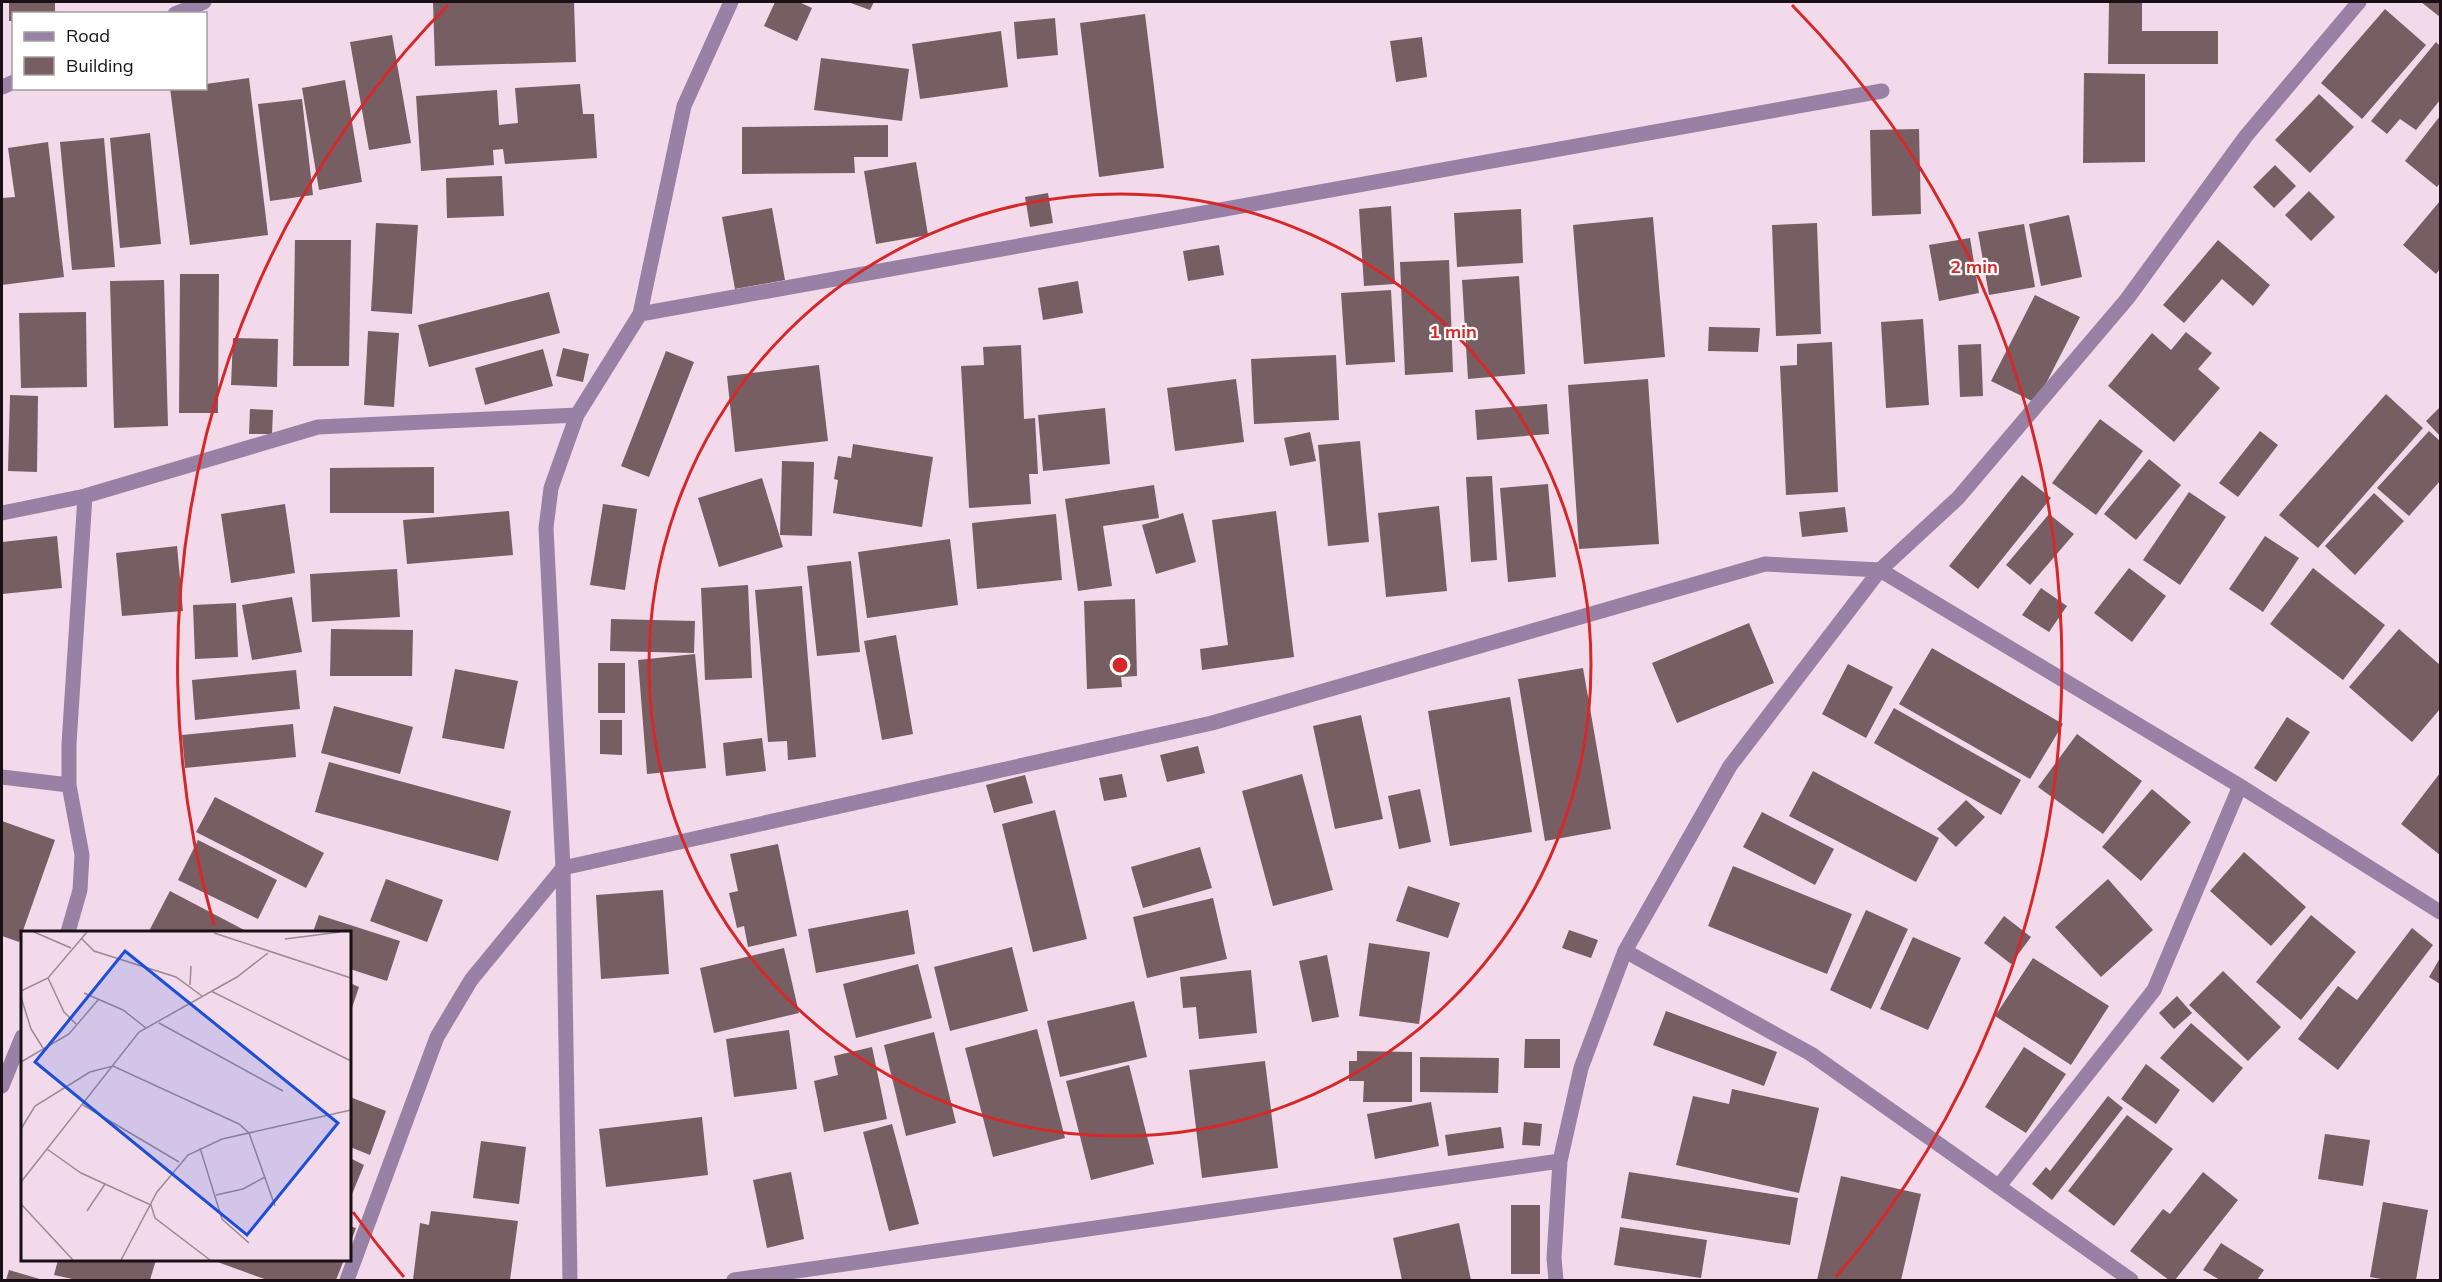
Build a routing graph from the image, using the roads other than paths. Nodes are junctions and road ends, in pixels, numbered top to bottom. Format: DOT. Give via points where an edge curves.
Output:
graph roads {
  1 [pos="204,2"];
  2 [pos="731,2"];
  3 [pos="2359,2"];
  4 [pos="180,12"];
  5 [pos="1882,90"];
  6 [pos="640,314"];
  7 [pos="577,415"];
  8 [pos="85,496"];
  9 [pos="2,513"];
  10 [pos="1880,570"];
  11 [pos="2,777"];
  12 [pos="69,785"];
  13 [pos="2240,786"];
  14 [pos="563,868"];
  15 [pos="2440,912"];
  16 [pos="69,931"];
  17 [pos="1625,951"];
  18 [pos="21,1039"];
  19 [pos="2,1086"];
  20 [pos="1560,1161"];
  21 [pos="1999,1186"];
  22 [pos="347,1281"];
  23 [pos="570,1281"];
  24 [pos="735,1281"];
  25 [pos="1556,1281"];
  26 [pos="2131,1281"];
  1 -- 4 [label="street"];
  2 -- 6 [label="street" via="684,106"];
  3 -- 10 [label="street" via="2246,136 2127,299 1958,498"];
  5 -- 6 [label="street"];
  6 -- 7 [label="street"];
  7 -- 8 [label="street" via="318,428"];
  7 -- 14 [label="street" via="551,488 546,528"];
  8 -- 9 [label="street"];
  8 -- 12 [label="street"];
  10 -- 13 [label="street"];
  10 -- 14 [label="street" via="1765,564 1212,723"];
  10 -- 17 [label="street" via="1730,766"];
  11 -- 12 [label="street"];
  12 -- 16 [label="street" via="82,855 80,891"];
  13 -- 15 [label="street"];
  13 -- 21 [label="street" via="2154,990"];
  14 -- 22 [label="street" via="471,980 437,1037"];
  14 -- 23 [label="street"];
  17 -- 20 [label="street" via="1581,1068"];
  17 -- 21 [label="street" via="1811,1054"];
  18 -- 19 [label="street"];
  20 -- 24 [label="street"];
  20 -- 25 [label="street"];
  21 -- 26 [label="street"];
}
